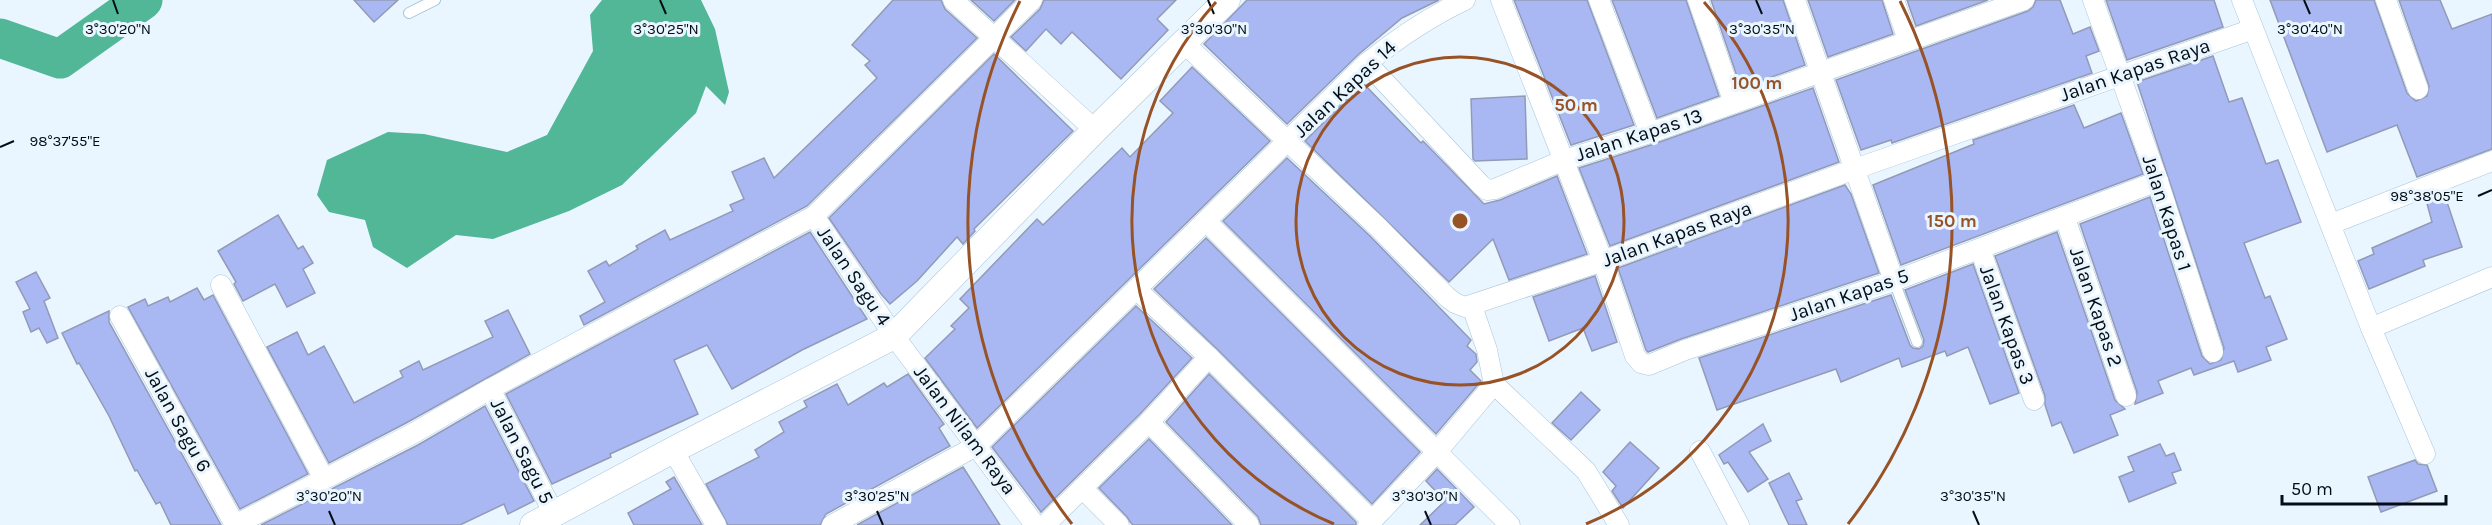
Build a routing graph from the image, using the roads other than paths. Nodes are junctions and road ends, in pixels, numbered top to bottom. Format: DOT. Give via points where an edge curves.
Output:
graph roads {
  1 [pos="435,0"];
  2 [pos="953,0"];
  3 [pos="1032,0"];
  4 [pos="1227,0"];
  5 [pos="1465,0"];
  6 [pos="1501,0"];
  7 [pos="1599,0"];
  8 [pos="1698,0"];
  9 [pos="1795,0"];
  10 [pos="1894,0"];
  11 [pos="2024,0"];
  12 [pos="2093,0"];
  13 [pos="2242,0"];
  14 [pos="2386,0"];
  15 [pos="1993,5"];
  16 [pos="409,13"];
  17 [pos="2253,29"];
  18 [pos="994,39"];
  19 [pos="1908,40"];
  20 [pos="1184,43"];
  21 [pos="1367,63"];
  22 [pos="1819,74"];
  23 [pos="2120,75"];
  24 [pos="2418,89"];
  25 [pos="1734,103"];
  26 [pos="1095,130"];
  27 [pos="1650,133"];
  28 [pos="1287,142"];
  29 [pos="1563,160"];
  30 [pos="2492,161"];
  31 [pos="1855,169"];
  32 [pos="2158,181"];
  33 [pos="814,216"];
  34 [pos="2065,218"];
  35 [pos="1206,221"];
  36 [pos="2331,224"];
  37 [pos="1980,249"];
  38 [pos="1603,261"];
  39 [pos="2492,277"];
  40 [pos="1894,281"];
  41 [pos="221,285"];
  42 [pos="1136,289"];
  43 [pos="1472,306"];
  44 [pos="120,316"];
  45 [pos="2371,328"];
  46 [pos="894,336"];
  47 [pos="1917,342"];
  48 [pos="2213,352"];
  49 [pos="1209,357"];
  50 [pos="1494,384"];
  51 [pos="490,389"];
  52 [pos="2126,396"];
  53 [pos="2034,400"];
  54 [pos="1149,422"];
  55 [pos="976,446"];
  56 [pos="673,450"];
  57 [pos="1700,451"];
  58 [pos="1436,453"];
  59 [pos="2426,454"];
  60 [pos="324,479"];
  61 [pos="1083,488"];
  62 [pos="544,519"];
  63 [pos="1370,523"];
  64 [pos="1734,523"];
  65 [pos="235,525"];
  66 [pos="717,525"];
  67 [pos="832,525"];
  68 [pos="1035,525"];
  69 [pos="1045,525"];
  70 [pos="1119,525"];
  71 [pos="1249,525"];
  72 [pos="1510,525"];
  73 [pos="1619,525"];
  1 -- 16 [label="lane"];
  2 -- 18 [label="street"];
  3 -- 18 [label="street"];
  4 -- 20 [label="street"];
  5 -- 21 [label="street, Jalan Kapas 14" via="1436,14"];
  6 -- 29 [label="street"];
  7 -- 27 [label="street"];
  8 -- 25 [label="street"];
  9 -- 22 [label="street"];
  10 -- 19 [label="street"];
  11 -- 15 [label="street, Jalan Kapas 13"];
  12 -- 23 [label="street, Jalan Kapas 1"];
  13 -- 17 [label="street"];
  14 -- 24 [label="street"];
  15 -- 19 [label="street, Jalan Kapas 13"];
  17 -- 23 [label="street, Jalan Kapas Raya"];
  17 -- 36 [label="street"];
  18 -- 26 [label="street"];
  18 -- 33 [label="street"];
  19 -- 22 [label="street, Jalan Kapas 13"];
  20 -- 26 [label="street"];
  20 -- 28 [label="street"];
  21 -- 28 [label="street, Jalan Kapas 14"];
  21 -- 29 [label="street, Jalan Kapas 13" via="1487,190"];
  22 -- 25 [label="street, Jalan Kapas 13"];
  22 -- 31 [label="street"];
  23 -- 31 [label="street, Jalan Kapas Raya"];
  23 -- 32 [label="street, Jalan Kapas 1"];
  25 -- 27 [label="street, Jalan Kapas 13"];
  26 -- 46 [label="street"];
  27 -- 29 [label="street, Jalan Kapas 13"];
  28 -- 35 [label="street, Jalan Kapas 14"];
  28 -- 43 [label="street" via="1448,297 1465,307"];
  29 -- 38 [label="street"];
  30 -- 36 [label="street"];
  31 -- 38 [label="street, Jalan Kapas Raya"];
  31 -- 40 [label="street"];
  32 -- 34 [label="street, Jalan Kapas 5"];
  32 -- 48 [label="street, Jalan Kapas 1"];
  33 -- 46 [label="street, Jalan Sagu 4"];
  33 -- 51 [label="street"];
  34 -- 37 [label="street, Jalan Kapas 5"];
  34 -- 52 [label="street, Jalan Kapas 2"];
  35 -- 42 [label="street, Jalan Kapas 14"];
  35 -- 58 [label="street"];
  36 -- 45 [label="street"];
  37 -- 40 [label="street, Jalan Kapas 5"];
  37 -- 53 [label="street, Jalan Kapas 3"];
  38 -- 40 [label="street, Jalan Kapas 5" via="1635,356 1649,365"];
  38 -- 43 [label="street, Jalan Kapas Raya"];
  39 -- 45 [label="street"];
  40 -- 47 [label="lane"];
  41 -- 60 [label="street"];
  42 -- 49 [label="street"];
  42 -- 55 [label="street, Jalan Kapas 14"];
  43 -- 50 [label="street"];
  44 -- 65 [label="street, Jalan Sagu 6"];
  45 -- 59 [label="street"];
  46 -- 55 [label="street, Jalan Nilam Raya"];
  46 -- 56 [label="street"];
  49 -- 54 [label="street"];
  49 -- 63 [label="street"];
  50 -- 58 [label="street"];
  50 -- 73 [label="street" via="1586,471"];
  51 -- 60 [label="street"];
  51 -- 62 [label="street, Jalan Sagu 5"];
  54 -- 61 [label="street"];
  54 -- 71 [label="street"];
  55 -- 67 [label="street, Jalan Kapas 14"];
  55 -- 68 [label="street, Jalan Nilam Raya"];
  56 -- 62 [label="street"];
  56 -- 66 [label="street"];
  57 -- 64 [label="street"];
  58 -- 63 [label="street"];
  58 -- 72 [label="street"];
  60 -- 65 [label="street"];
  61 -- 69 [label="street"];
  61 -- 70 [label="street"];
}
